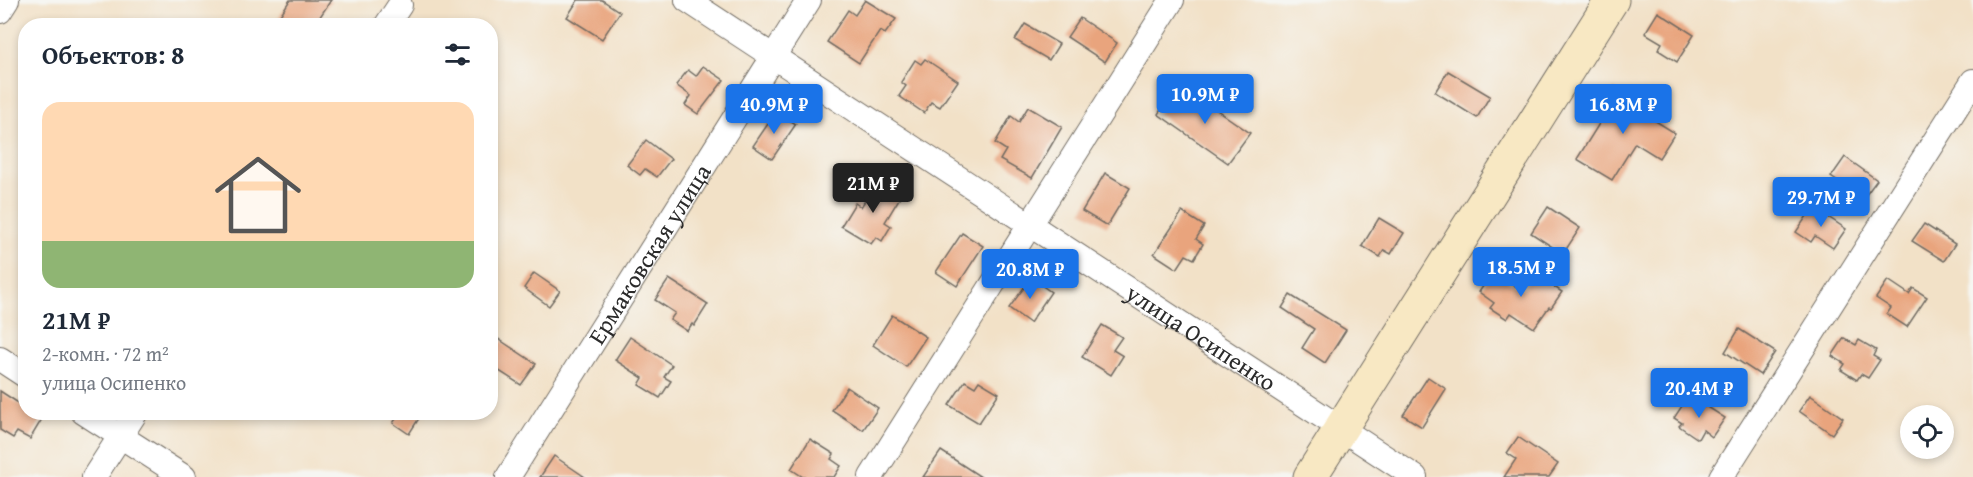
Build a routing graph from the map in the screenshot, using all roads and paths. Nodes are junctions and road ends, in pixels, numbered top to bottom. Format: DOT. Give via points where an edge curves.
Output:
graph roads {
  1 [pos="7,0"];
  2 [pos="687,0"];
  3 [pos="809,0"];
  4 [pos="1172,0"];
  5 [pos="1612,0"];
  6 [pos="400,5"];
  7 [pos="0,11"];
  8 [pos="391,18"];
  9 [pos="773,56"];
  10 [pos="1973,81"];
  11 [pos="1029,224"];
  12 [pos="0,359"];
  13 [pos="18,371"];
  14 [pos="95,420"];
  15 [pos="131,420"];
  16 [pos="1340,429"];
  17 [pos="120,436"];
  18 [pos="94,477"];
  19 [pos="184,477"];
  20 [pos="508,477"];
  21 [pos="871,477"];
  22 [pos="1310,477"];
  23 [pos="1415,477"];
  24 [pos="1721,477"];
  1 -- 7 [label="street"];
  2 -- 9 [label="street, улица Осипенко"];
  3 -- 9 [label="street, Ермаковская улица"];
  4 -- 11 [label="street"];
  5 -- 16 [label="main road"];
  6 -- 8 [label="street"];
  9 -- 11 [label="street, улица Осипенко"];
  9 -- 20 [label="street, Ермаковская улица"];
  10 -- 24 [label="street"];
  11 -- 16 [label="street, улица Осипенко"];
  11 -- 21 [label="street"];
  12 -- 13 [label="street"];
  14 -- 17 [label="street"];
  15 -- 17 [label="street"];
  16 -- 22 [label="main road"];
  16 -- 23 [label="street, улица Осипенко"];
  17 -- 18 [label="street"];
  17 -- 19 [label="street"];
}
